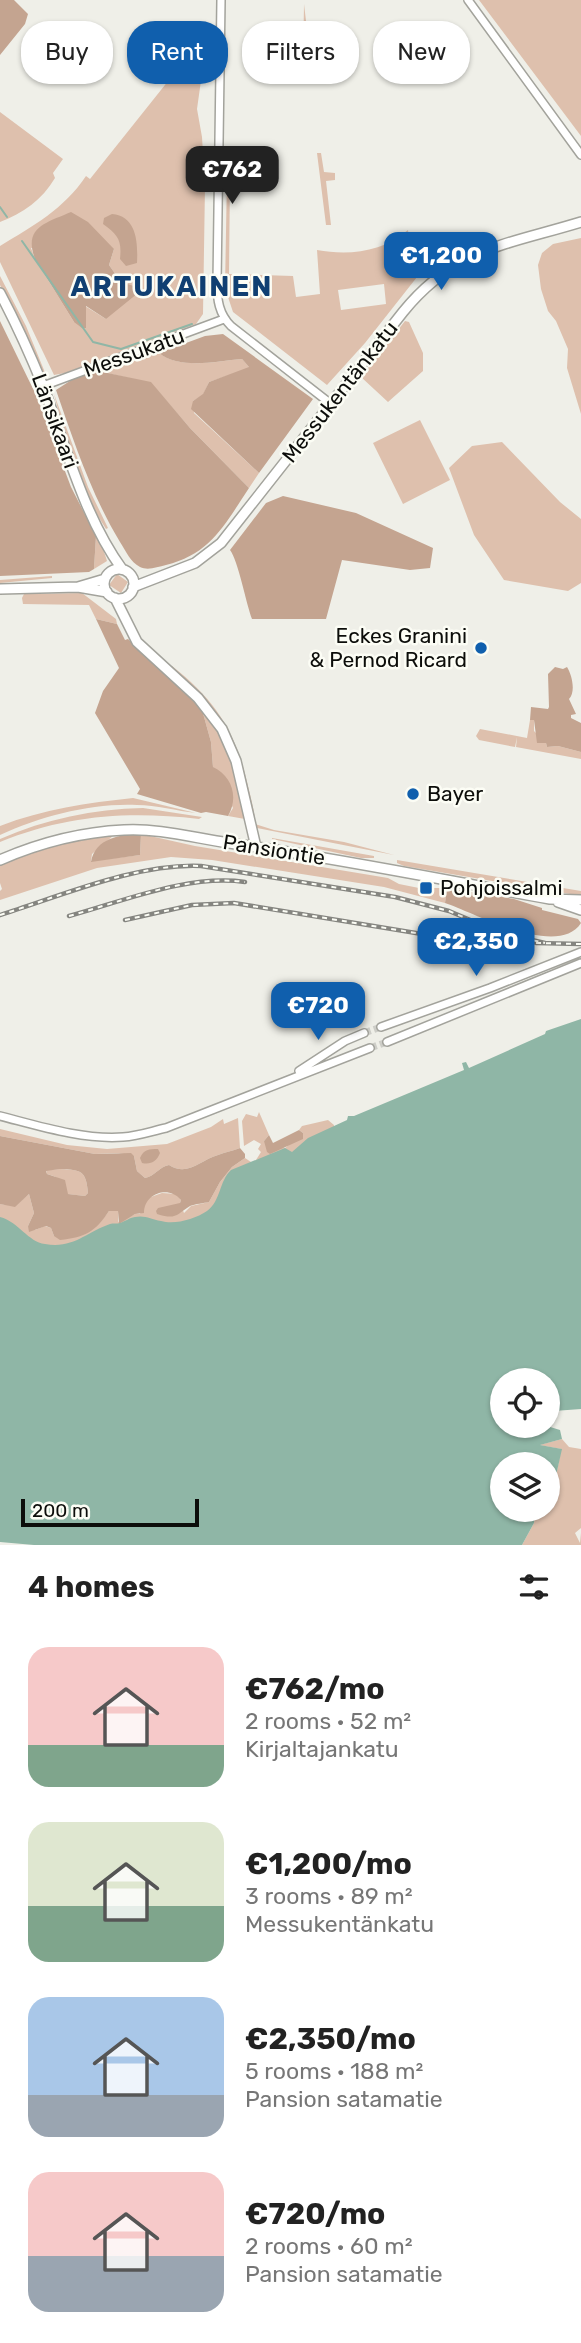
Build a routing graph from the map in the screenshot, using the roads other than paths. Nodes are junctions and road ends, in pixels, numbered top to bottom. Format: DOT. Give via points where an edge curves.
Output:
graph roads {
  1 [pos="221,0"];
  2 [pos="468,0"];
  3 [pos="581,155"];
  4 [pos="581,222"];
  5 [pos="0,293"];
  6 [pos="224,319"];
  7 [pos="43,386"];
  8 [pos="331,404"];
  9 [pos="109,549"];
  10 [pos="126,571"];
  11 [pos="107,576"];
  12 [pos="158,576"];
  13 [pos="78,587"];
  14 [pos="0,589"];
  15 [pos="131,591"];
  16 [pos="111,595"];
  17 [pos="124,617"];
  18 [pos="256,847"];
  19 [pos="0,860"];
  20 [pos="550,899"];
  21 [pos="581,900"];
  22 [pos="581,911"];
  23 [pos="581,952"];
  24 [pos="581,963"];
  25 [pos="381,1027"];
  26 [pos="364,1033"];
  27 [pos="387,1042"];
  28 [pos="370,1048"];
  29 [pos="287,1079"];
  30 [pos="0,1116"];
  1 -- 6 [label="street" via="217,283"];
  2 -- 3 [label="street"];
  4 -- 8 [label="street, Messukentänkatu" via="487,249 441,273 407,306"];
  5 -- 7 [label="street, Länsikaari"];
  6 -- 7 [label="street, Messukatu"];
  6 -- 8 [label="street"];
  7 -- 9 [label="street, Länsikaari" via="78,485"];
  8 -- 12 [label="street, Messukentänkatu" via="221,543 195,563"];
  9 -- 10 [label="street, Länsikaari"];
  9 -- 11 [label="street, Länsikaari"];
  10 -- 11 [label="street"];
  10 -- 12 [label="street, Messukentänkatu"];
  10 -- 15 [label="street"];
  11 -- 13 [label="street"];
  11 -- 16 [label="street, Länsikaari"];
  12 -- 15 [label="street, Messukentänkatu"];
  13 -- 14 [label="street"];
  13 -- 16 [label="street, Messukentänkatu"];
  15 -- 16 [label="street, Messukentänkatu"];
  15 -- 17 [label="street"];
  16 -- 17 [label="street"];
  17 -- 18 [label="street" via="142,648 198,698 222,729 236,761"];
  18 -- 19 [label="street, Pansiontie" via="125,830 69,837"];
  18 -- 20 [label="street, Pansiontie"];
  20 -- 21 [label="street, Pansiontie"];
  20 -- 22 [label="street, Pansiontie"];
  23 -- 25 [label="street"];
  24 -- 27 [label="street"];
  26 -- 29 [label="street"];
  28 -- 29 [label="street"];
  29 -- 30 [label="street" via="166,1128 133,1136 63,1131"];
}
